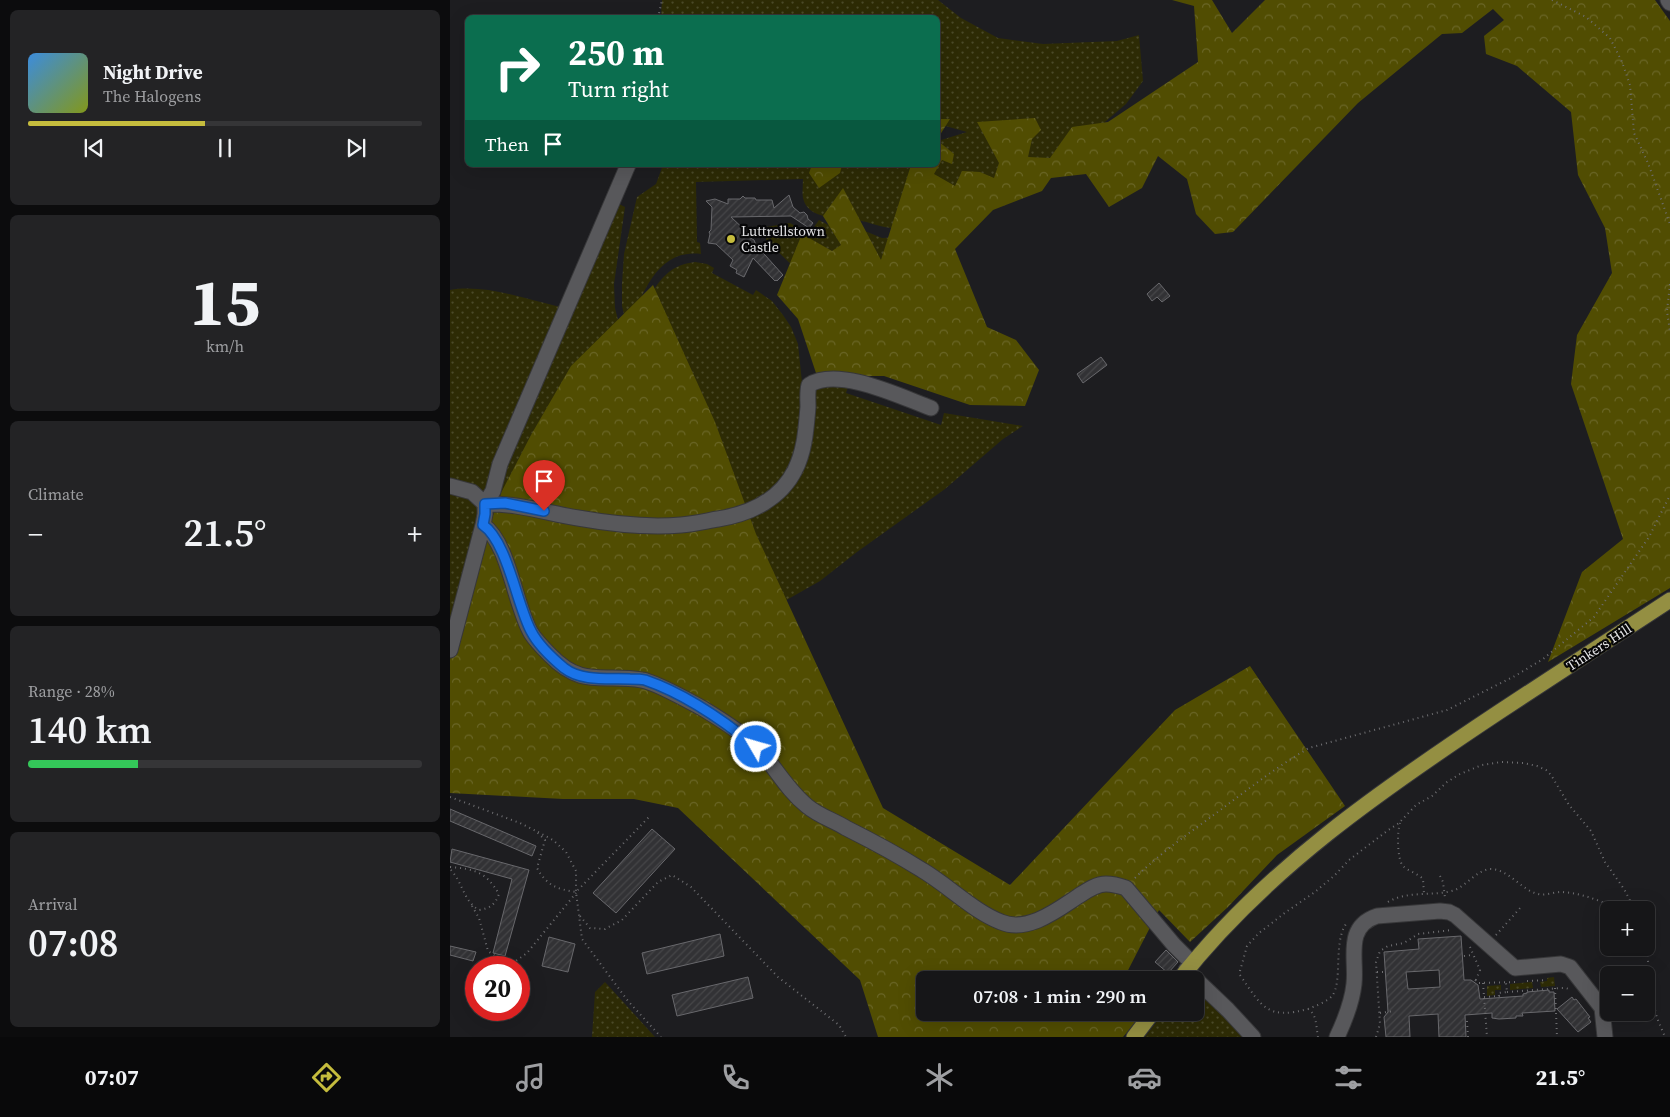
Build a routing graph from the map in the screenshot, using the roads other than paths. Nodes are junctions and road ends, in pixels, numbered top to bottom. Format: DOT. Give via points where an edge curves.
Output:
graph roads {
  1 [pos="627,167"];
  2 [pos="931,408"];
  3 [pos="450,486"];
  4 [pos="485,504"];
  5 [pos="483,525"];
  6 [pos="1670,600"];
  7 [pos="450,650"];
  8 [pos="1186,971"];
  9 [pos="1204,988"];
  10 [pos="1146,1021"];
  11 [pos="1134,1037"];
  12 [pos="1253,1037"];
  13 [pos="1337,1037"];
  14 [pos="1605,1037"];
  1 -- 4 [label="street"];
  2 -- 4 [label="street" via="858,381 824,379 814,382 809,385 805,437 794,471 784,486 762,505 735,516 682,525 626,525 505,503"];
  3 -- 4 [label="street" via="472,492"];
  4 -- 5 [label="street"];
  5 -- 7 [label="street"];
  5 -- 8 [label="street" via="497,542 507,564 531,633 566,669 588,678 644,680 700,707 756,747 788,787 820,816 923,870 1002,923 1023,925 1042,918 1089,889 1104,884 1126,888 1174,945"];
  6 -- 8 [label="main road, Tinkers Hill" via="1366,803 1254,898"];
  9 -- 12 [label="street"];
  10 -- 11 [label="main road"];
  13 -- 14 [label="street" via="1351,1002 1355,969 1353,948 1360,928 1373,918 1392,914 1449,912 1515,968 1561,964 1570,967 1602,1008"];
}
